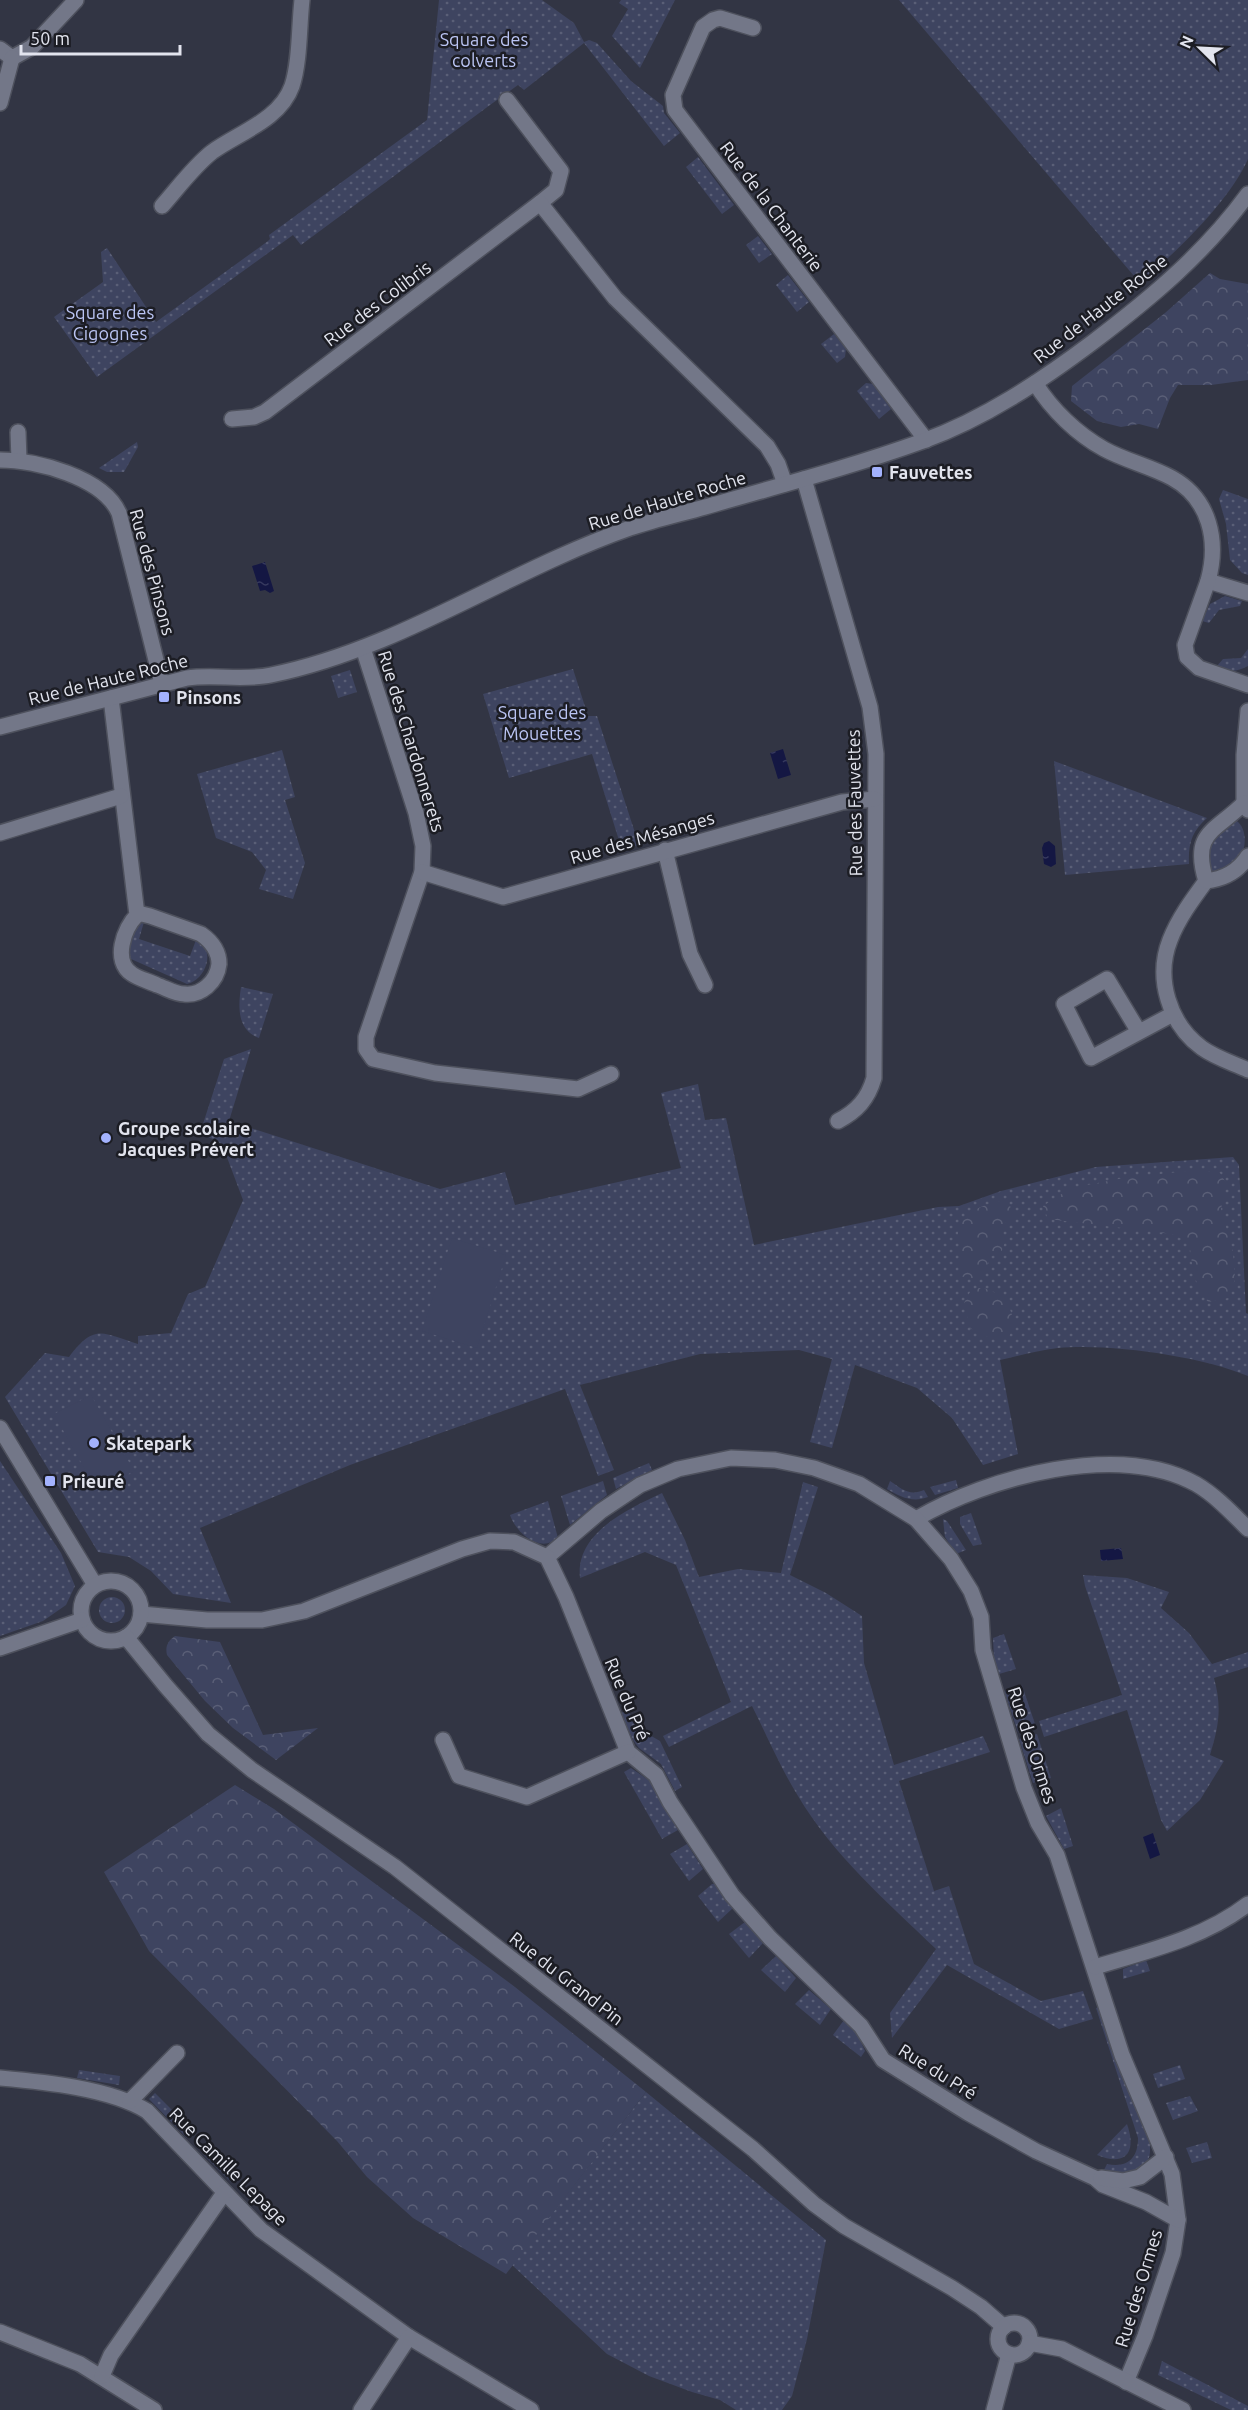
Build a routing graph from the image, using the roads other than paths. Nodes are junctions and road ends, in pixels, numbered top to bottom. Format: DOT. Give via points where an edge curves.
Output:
graph roads {
  1 [pos="75,0"];
  2 [pos="302,0"];
  3 [pos="753,27"];
  4 [pos="6,53"];
  5 [pos="507,100"];
  6 [pos="0,103"];
  7 [pos="1248,194"];
  8 [pos="540,203"];
  9 [pos="162,206"];
  10 [pos="1035,383"];
  11 [pos="232,419"];
  12 [pos="18,432"];
  13 [pos="926,440"];
  14 [pos="0,460"];
  15 [pos="19,460"];
  16 [pos="804,479"];
  17 [pos="785,484"];
  18 [pos="1208,581"];
  19 [pos="1248,593"];
  20 [pos="363,648"];
  21 [pos="162,684"];
  22 [pos="1248,685"];
  23 [pos="111,698"];
  24 [pos="1248,711"];
  25 [pos="0,728"];
  26 [pos="122,796"];
  27 [pos="875,799"];
  28 [pos="1246,806"];
  29 [pos="0,833"];
  30 [pos="665,850"];
  31 [pos="1248,856"];
  32 [pos="422,872"];
  33 [pos="1206,881"];
  34 [pos="137,915"];
  35 [pos="705,985"];
  36 [pos="1173,1014"];
  37 [pos="1139,1032"];
  38 [pos="1248,1070"];
  39 [pos="611,1074"];
  40 [pos="838,1120"];
  41 [pos="0,1428"];
  42 [pos="916,1519"];
  43 [pos="1248,1529"];
  44 [pos="547,1557"];
  45 [pos="95,1585"];
  46 [pos="141,1614"];
  47 [pos="82,1620"];
  48 [pos="126,1637"];
  49 [pos="0,1648"];
  50 [pos="443,1740"];
  51 [pos="628,1752"];
  52 [pos="1248,1904"];
  53 [pos="1095,1967"];
  54 [pos="177,2053"];
  55 [pos="0,2078"];
  56 [pos="130,2101"];
  57 [pos="1166,2157"];
  58 [pos="1095,2178"];
  59 [pos="224,2193"];
  60 [pos="1178,2220"];
  61 [pos="1004,2327"];
  62 [pos="0,2332"];
  63 [pos="409,2337"];
  64 [pos="1029,2343"];
  65 [pos="1010,2354"];
  66 [pos="102,2376"];
  67 [pos="1126,2382"];
  68 [pos="154,2410"];
  69 [pos="361,2410"];
  70 [pos="531,2410"];
  71 [pos="994,2410"];
  72 [pos="1183,2410"];
  1 -- 4 [label="street" via="32,47"];
  2 -- 9 [label="street" via="294,77 286,98 269,115 200,163"];
  3 -- 13 [label="street, Rue de la Chanterie" via="720,18 703,27 673,95 675,110"];
  4 -- 6 [label="street"];
  5 -- 8 [label="street, Rue des Colibris" via="561,171 556,190"];
  7 -- 10 [label="street, Rue de Haute Roche" via="1209,243 1168,282"];
  8 -- 11 [label="street, Rue des Colibris" via="265,412"];
  8 -- 17 [label="street" via="615,298 767,446"];
  10 -- 13 [label="street, Rue de Haute Roche"];
  10 -- 18 [label="street" via="1062,416 1089,439 1170,477 1191,492 1213,535"];
  12 -- 15 [label="street"];
  13 -- 16 [label="street, Rue de Haute Roche"];
  14 -- 15 [label="street, Rue des Pinsons"];
  15 -- 21 [label="street, Rue des Pinsons" via="52,468 97,487 116,505"];
  16 -- 17 [label="street, Rue de Haute Roche"];
  16 -- 27 [label="street, Rue des Fauvettes" via="870,708 876,754"];
  17 -- 20 [label="street, Rue de Haute Roche" via="631,528 553,559"];
  18 -- 19 [label="street"];
  18 -- 22 [label="street" via="1185,645 1187,657 1199,668"];
  20 -- 21 [label="street, Rue de Haute Roche" via="271,675 238,679 196,676"];
  20 -- 32 [label="street, Rue des Chardonnerets" via="416,813 423,846"];
  21 -- 23 [label="street, Rue de Haute Roche"];
  23 -- 25 [label="street, Rue de Haute Roche"];
  23 -- 26 [label="street"];
  24 -- 28 [label="street" via="1244,755"];
  26 -- 29 [label="street"];
  26 -- 34 [label="street"];
  27 -- 30 [label="street, Rue des Mésanges" via="842,802"];
  27 -- 40 [label="street, Rue des Fauvettes" via="874,1078 858,1108"];
  28 -- 33 [label="street" via="1206,836 1202,856"];
  30 -- 32 [label="street, Rue des Mésanges" via="503,897"];
  30 -- 35 [label="street" via="690,954"];
  31 -- 33 [label="street" via="1234,872"];
  32 -- 39 [label="street, Rue des Chardonnerets" via="366,1037 366,1049 373,1059 435,1073 578,1089"];
  33 -- 36 [label="street" via="1176,927 1165,956 1165,986"];
  34 -- 34 [label="street" via="127,928 122,946 130,973 184,994 208,986 217,973 219,960 208,938 150,916"];
  36 -- 37 [label="street"];
  36 -- 38 [label="street" via="1201,1047"];
  37 -- 37 [label="street" via="1091,1058 1064,1004 1107,979"];
  41 -- 45 [label="street"];
  42 -- 43 [label="street" via="982,1489 1028,1475 1075,1466 1116,1465 1160,1470 1196,1484"];
  42 -- 44 [label="street, Rue des Ormes" via="859,1484 814,1468 775,1460 731,1458 678,1469 640,1485 601,1511"];
  42 -- 53 [label="street, Rue des Ormes" via="951,1559 971,1591 981,1617 983,1650 1024,1788 1057,1855"];
  44 -- 46 [label="street" via="514,1542 490,1541 304,1611 262,1620"];
  44 -- 51 [label="street, Rue du Pré"];
  45 -- 46 [label="street" via="123,1583 137,1595"];
  45 -- 47 [label="street" via="81,1604"];
  46 -- 48 [label="street"];
  47 -- 48 [label="street" via="100,1639"];
  47 -- 49 [label="street"];
  48 -- 61 [label="street, Rue du Grand Pin" via="208,1734 252,1770 394,1867 753,2149 814,2204 844,2226 952,2288"];
  50 -- 51 [label="street" via="459,1776 527,1797"];
  51 -- 58 [label="street, Rue du Pré" via="656,1775 732,1894 778,1946 861,2026 883,2060 1036,2151"];
  52 -- 53 [label="street" via="1177,1942"];
  53 -- 57 [label="street, Rue des Ormes" via="1131,2080"];
  54 -- 56 [label="street"];
  55 -- 56 [label="street, Rue Camille Lepage"];
  56 -- 59 [label="street, Rue Camille Lepage" via="147,2111"];
  57 -- 58 [label="street, Rue du Pré" via="1148,2173 1132,2180"];
  57 -- 60 [label="street, Rue des Ormes" via="1176,2192"];
  58 -- 60 [label="street, Rue du Pré"];
  59 -- 63 [label="street, Rue Camille Lepage" via="261,2230"];
  59 -- 66 [label="street" via="111,2355"];
  60 -- 67 [label="street, Rue des Ormes" via="1173,2253"];
  61 -- 64 [label="street, Rue du Grand Pin" via="1014,2323 1025,2327"];
  61 -- 65 [label="street" via="998,2337 1000,2348"];
  62 -- 66 [label="street"];
  63 -- 69 [label="street"];
  63 -- 70 [label="street, Rue Camille Lepage"];
  64 -- 65 [label="street" via="1024,2352"];
  64 -- 67 [label="street" via="1062,2349"];
  65 -- 71 [label="street"];
  66 -- 68 [label="street"];
  67 -- 72 [label="street"];
}
